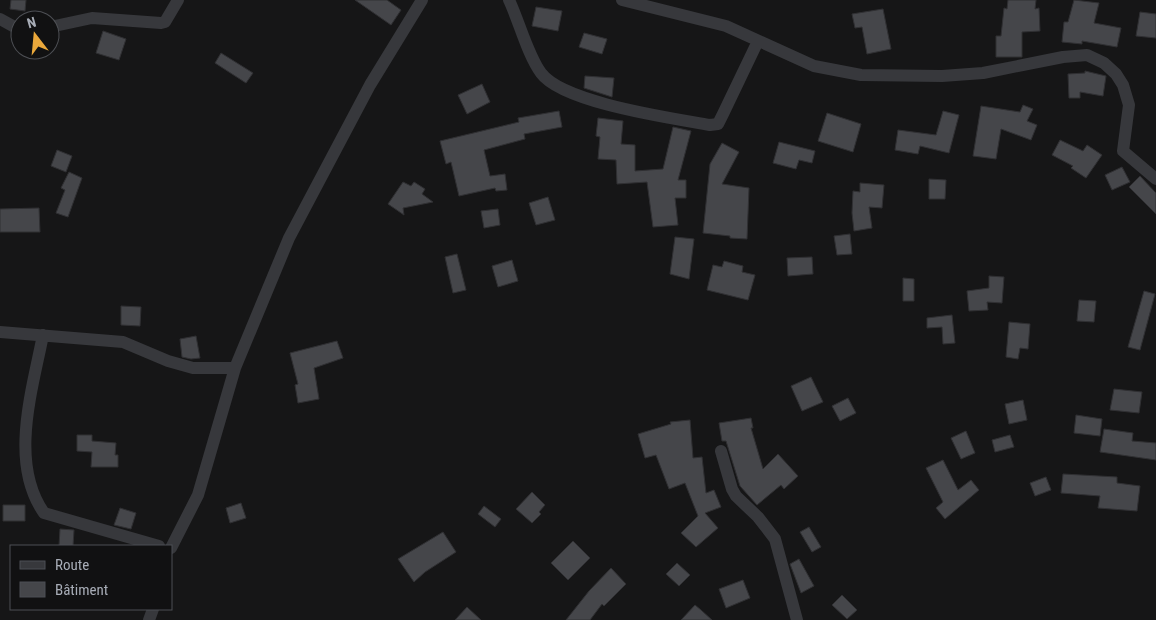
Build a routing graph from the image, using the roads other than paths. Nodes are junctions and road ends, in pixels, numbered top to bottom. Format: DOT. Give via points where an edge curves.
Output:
graph roads {
  1 [pos="178,0"];
  2 [pos="422,0"];
  3 [pos="509,0"];
  4 [pos="622,0"];
  5 [pos="60,25"];
  6 [pos="758,41"];
  7 [pos="1156,179"];
  8 [pos="0,332"];
  9 [pos="43,335"];
  10 [pos="235,368"];
  11 [pos="721,452"];
  12 [pos="156,545"];
  13 [pos="172,546"];
  14 [pos="797,620"];
  1 -- 5 [label="street" via="162,23 92,18"];
  2 -- 10 [label="street" via="370,85 306,202"];
  3 -- 6 [label="street" via="541,73 554,85 598,101 710,125 718,124"];
  4 -- 6 [label="street" via="726,26"];
  6 -- 7 [label="street" via="814,66 861,76 983,73 1087,55 1104,63 1123,84 1129,105 1123,151"];
  8 -- 9 [label="street"];
  9 -- 10 [label="street" via="123,342 193,368"];
  9 -- 12 [label="street" via="29,408 26,447 30,486 35,500 44,513"];
  10 -- 13 [label="street" via="198,495"];
  11 -- 14 [label="street" via="736,496 775,539"];
}
